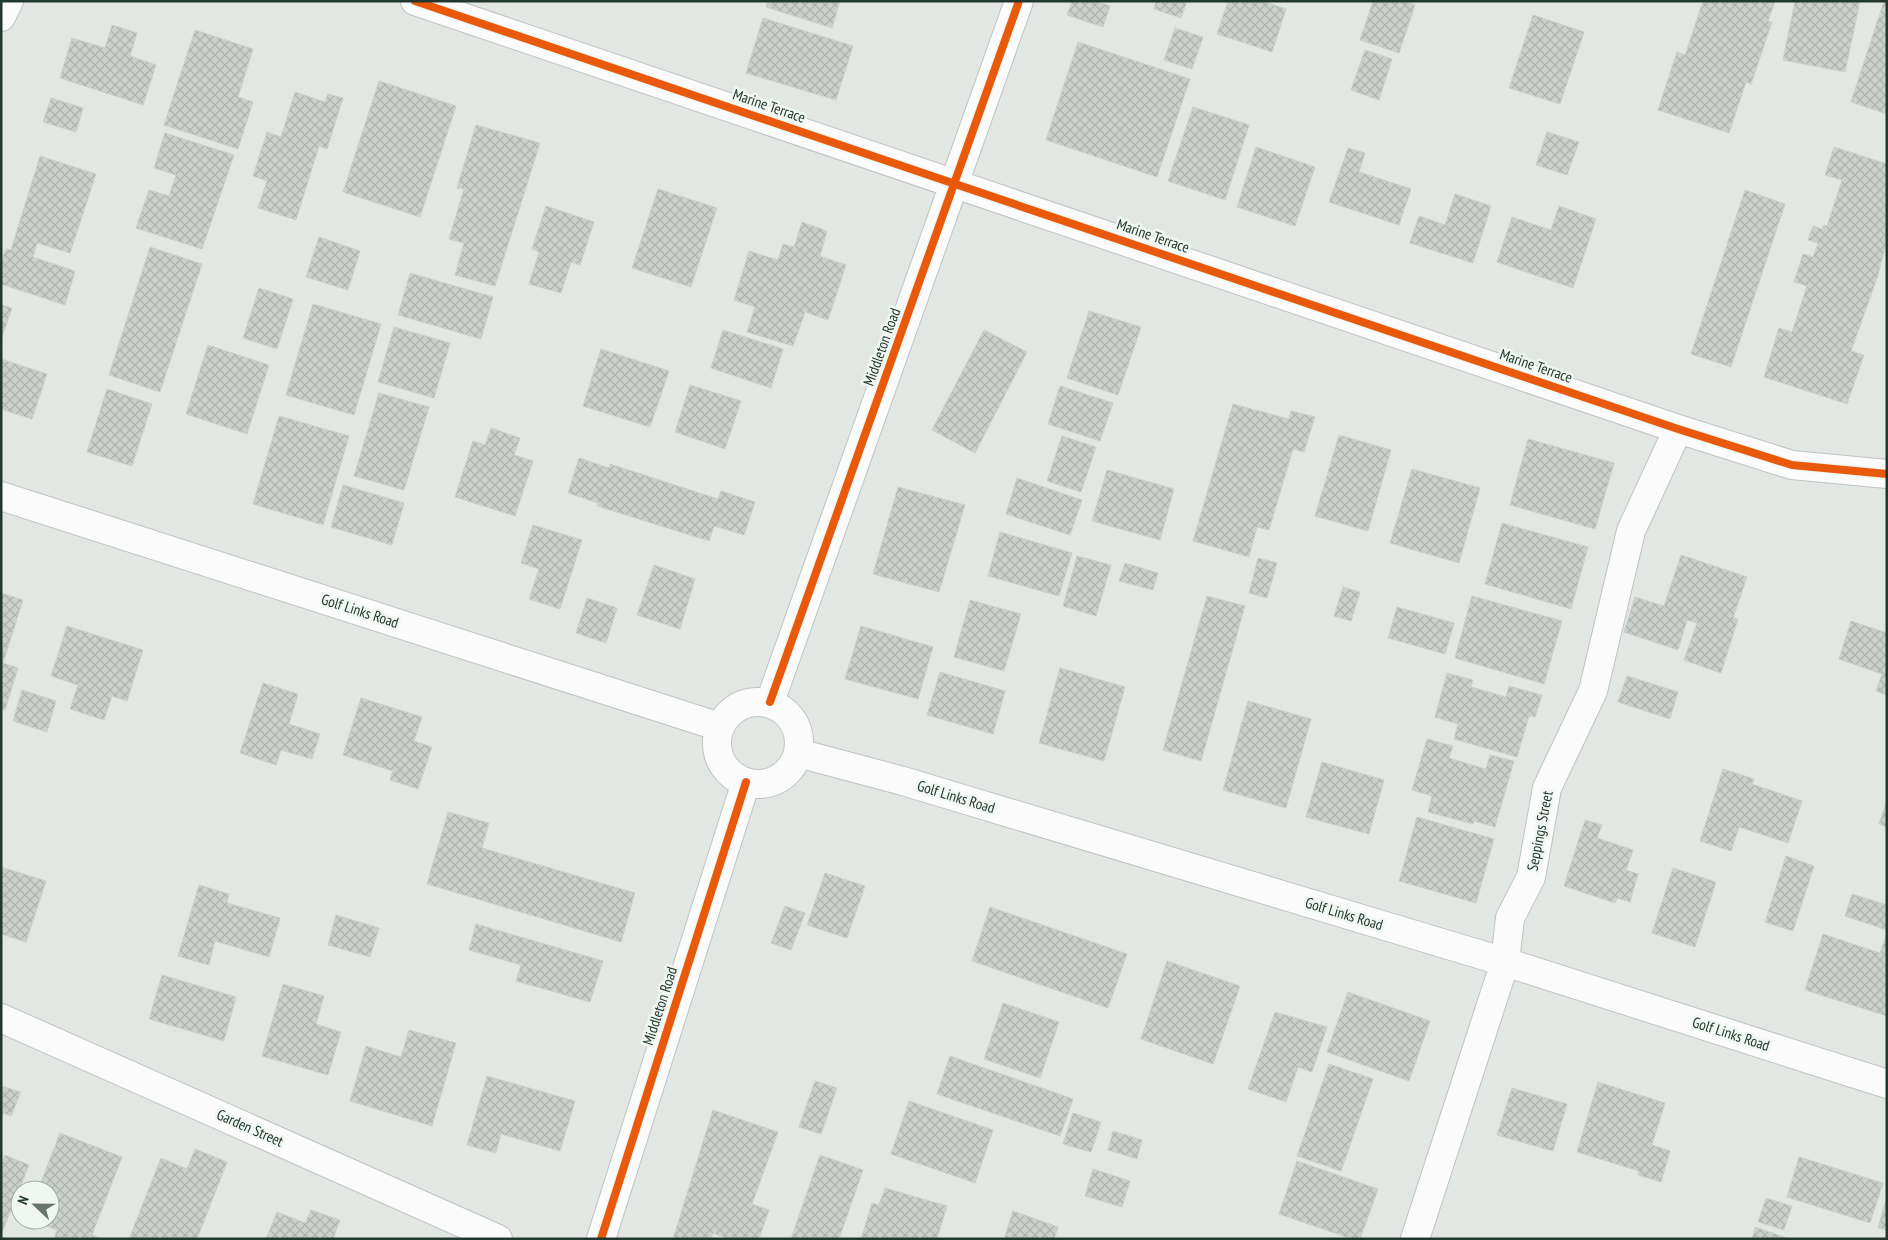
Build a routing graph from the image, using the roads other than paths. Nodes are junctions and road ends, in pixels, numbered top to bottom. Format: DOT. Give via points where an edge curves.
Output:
graph roads {
  1 [pos="8,1"];
  2 [pos="416,1"];
  3 [pos="1019,1"];
  4 [pos="1,17"];
  5 [pos="955,184"];
  6 [pos="1678,429"];
  7 [pos="1887,474"];
  8 [pos="1,496"];
  9 [pos="770,702"];
  10 [pos="720,727"];
  11 [pos="798,753"];
  12 [pos="746,782"];
  13 [pos="1505,962"];
  14 [pos="1,1018"];
  15 [pos="1887,1084"];
  16 [pos="498,1239"];
  17 [pos="601,1239"];
  18 [pos="1415,1239"];
  1 -- 4 [label="street"];
  2 -- 5 [label="street, Marine Terrace"];
  3 -- 5 [label="street, Middleton Road"];
  5 -- 6 [label="street, Marine Terrace"];
  5 -- 9 [label="street, Middleton Road"];
  6 -- 7 [label="street, Marine Terrace" via="1792,464"];
  6 -- 13 [label="street, Seppings Street" via="1631,531 1593,691 1547,788 1531,877 1510,918"];
  8 -- 10 [label="street, Golf Links Road"];
  9 -- 10 [label="street" via="740,705 728,714"];
  9 -- 11 [label="street" via="784,710 794,722 800,737"];
  10 -- 12 [label="street" via="716,744 720,760 731,774"];
  11 -- 12 [label="street" via="788,772 778,780 756,784"];
  11 -- 13 [label="street, Golf Links Road" via="903,781"];
  12 -- 17 [label="street, Middleton Road"];
  13 -- 15 [label="street, Golf Links Road"];
  13 -- 18 [label="street, Seppings Street"];
  14 -- 16 [label="street, Garden Street"];
}
